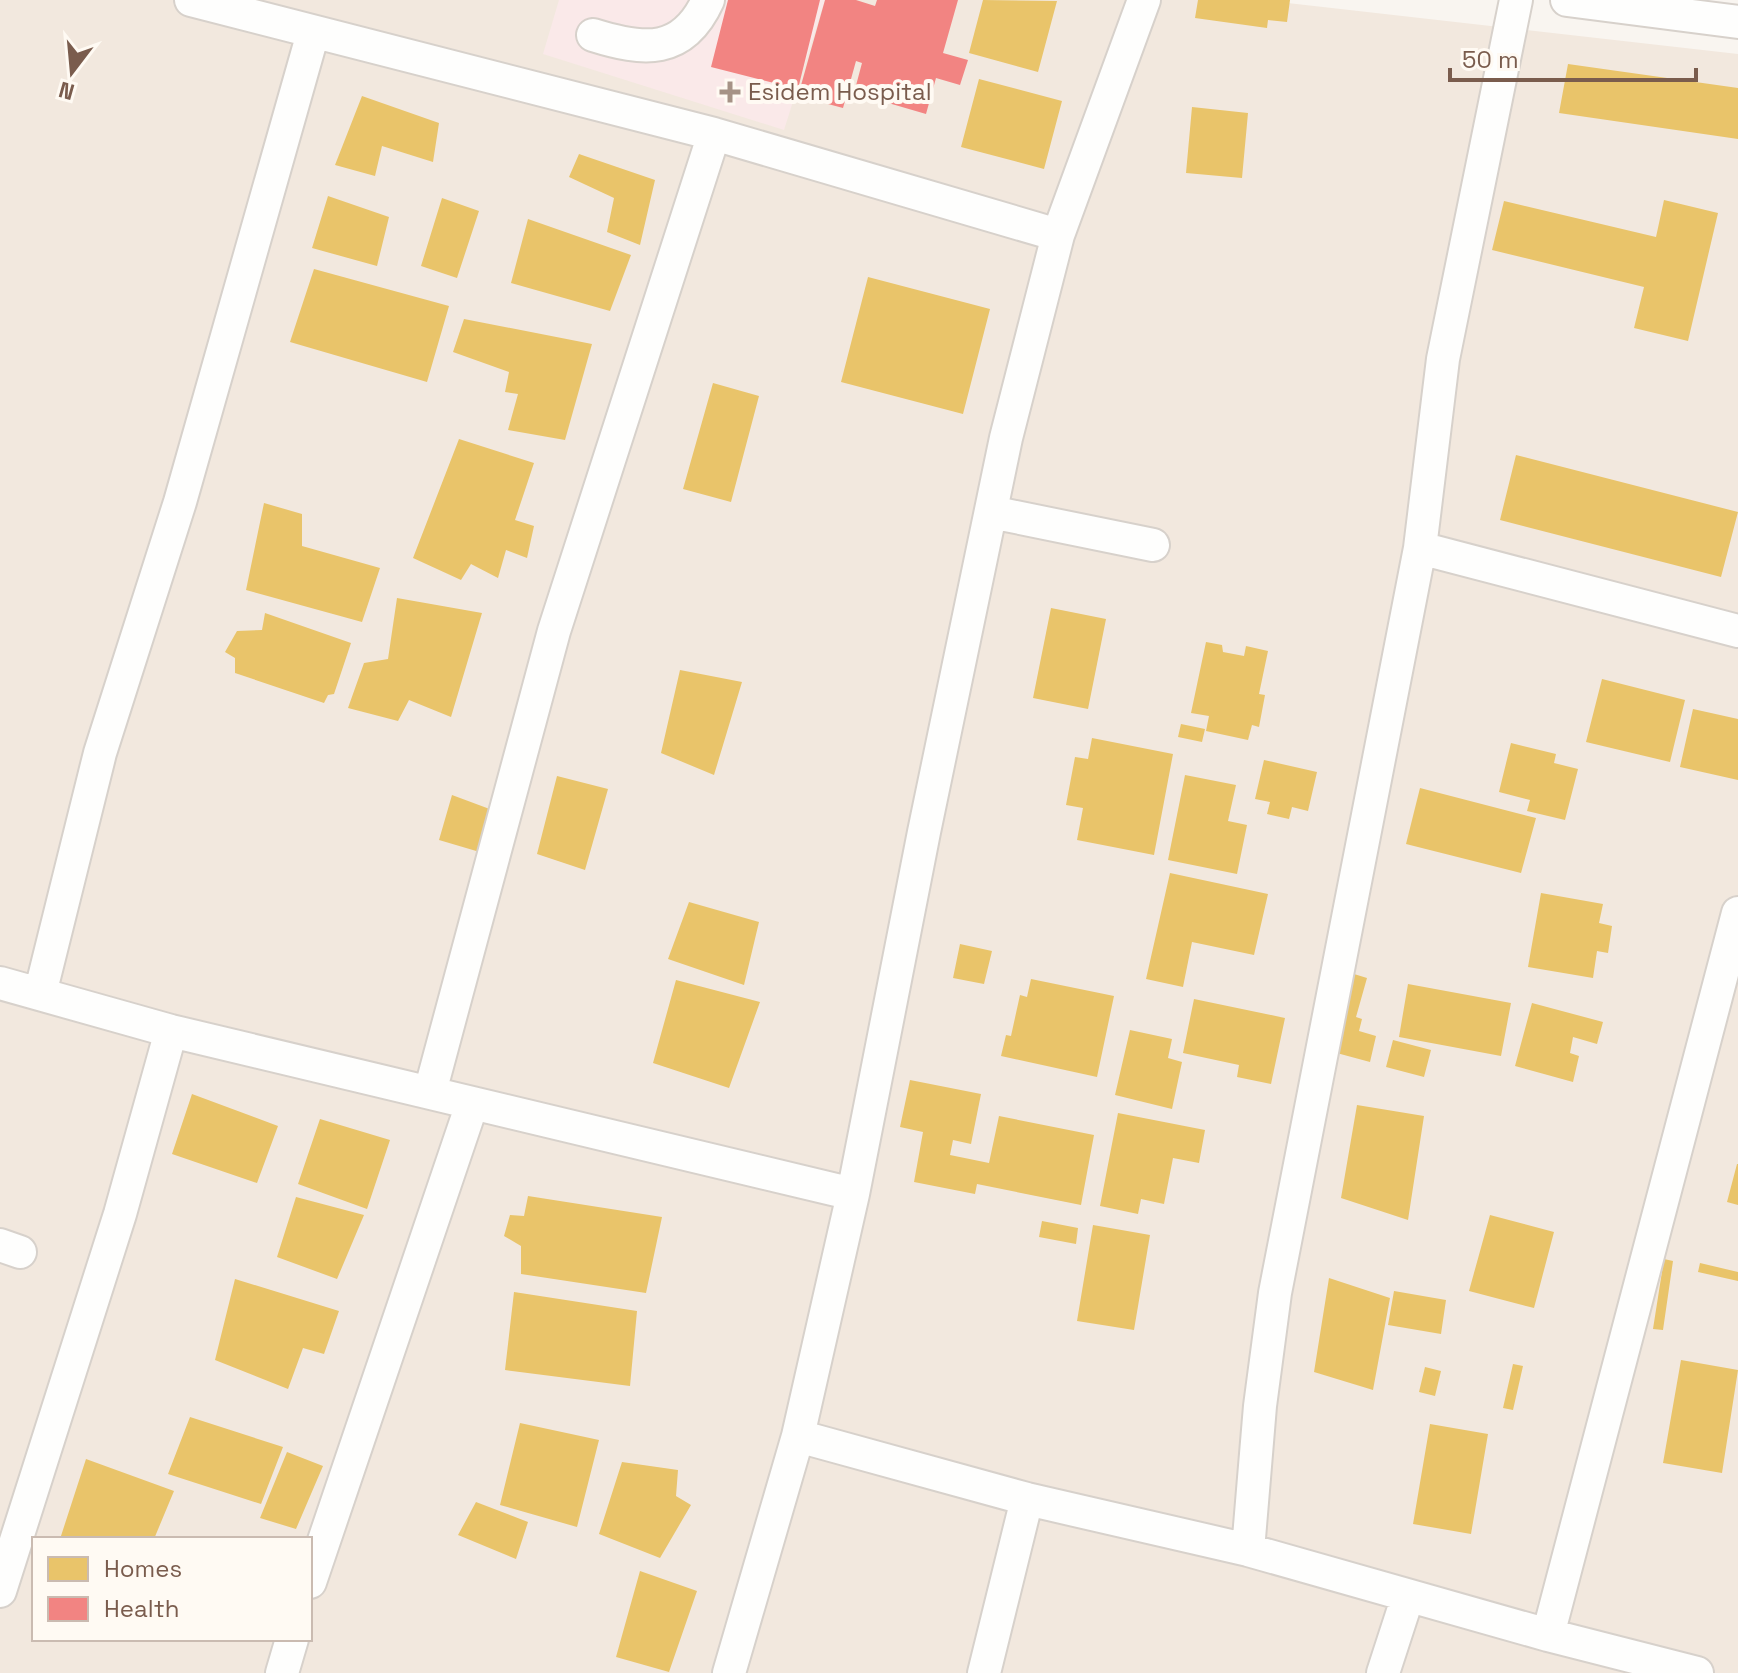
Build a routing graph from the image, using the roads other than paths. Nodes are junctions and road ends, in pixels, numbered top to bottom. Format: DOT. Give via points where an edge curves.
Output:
graph roads {
  1 [pos="191,0"];
  2 [pos="708,0"];
  3 [pos="1144,0"];
  4 [pos="1516,0"];
  5 [pos="1567,0"];
  6 [pos="1738,22"];
  7 [pos="313,33"];
  8 [pos="593,35"];
  9 [pos="714,134"];
  10 [pos="1058,235"];
  11 [pos="991,512"];
  12 [pos="1153,545"];
  13 [pos="1420,548"];
  14 [pos="1738,631"];
  15 [pos="1738,913"];
  16 [pos="0,983"];
  17 [pos="40,994"];
  18 [pos="171,1031"];
  19 [pos="430,1092"];
  20 [pos="472,1104"];
  21 [pos="853,1194"];
  22 [pos="798,1436"];
  23 [pos="1027,1499"];
  24 [pos="1248,1550"];
  25 [pos="312,1576"];
  26 [pos="0,1591"];
  27 [pos="1408,1596"];
  28 [pos="1548,1635"];
  29 [pos="291,1641"];
  30 [pos="282,1673"];
  31 [pos="729,1673"];
  32 [pos="984,1673"];
  33 [pos="1383,1673"];
  34 [pos="1697,1673"];
  1 -- 7 [label="street"];
  2 -- 8 [label="street" via="700,19 669,44 626,45"];
  3 -- 10 [label="street"];
  4 -- 13 [label="street" via="1443,359"];
  5 -- 6 [label="street"];
  7 -- 9 [label="street"];
  7 -- 17 [label="street" via="180,502 100,753"];
  9 -- 10 [label="street"];
  9 -- 19 [label="street" via="554,631"];
  10 -- 11 [label="street"];
  11 -- 12 [label="street"];
  11 -- 21 [label="street"];
  13 -- 14 [label="street"];
  13 -- 24 [label="street" via="1275,1293"];
  15 -- 28 [label="street"];
  16 -- 17 [label="street"];
  17 -- 18 [label="street"];
  18 -- 19 [label="street"];
  18 -- 26 [label="street" via="120,1214"];
  19 -- 20 [label="street"];
  20 -- 21 [label="street"];
  20 -- 25 [label="street"];
  21 -- 22 [label="street"];
  22 -- 23 [label="street"];
  22 -- 31 [label="street"];
  23 -- 24 [label="street"];
  23 -- 32 [label="street"];
  24 -- 27 [label="street"];
  27 -- 28 [label="street"];
  27 -- 33 [label="street"];
  28 -- 34 [label="street"];
  29 -- 30 [label="street"];
}
